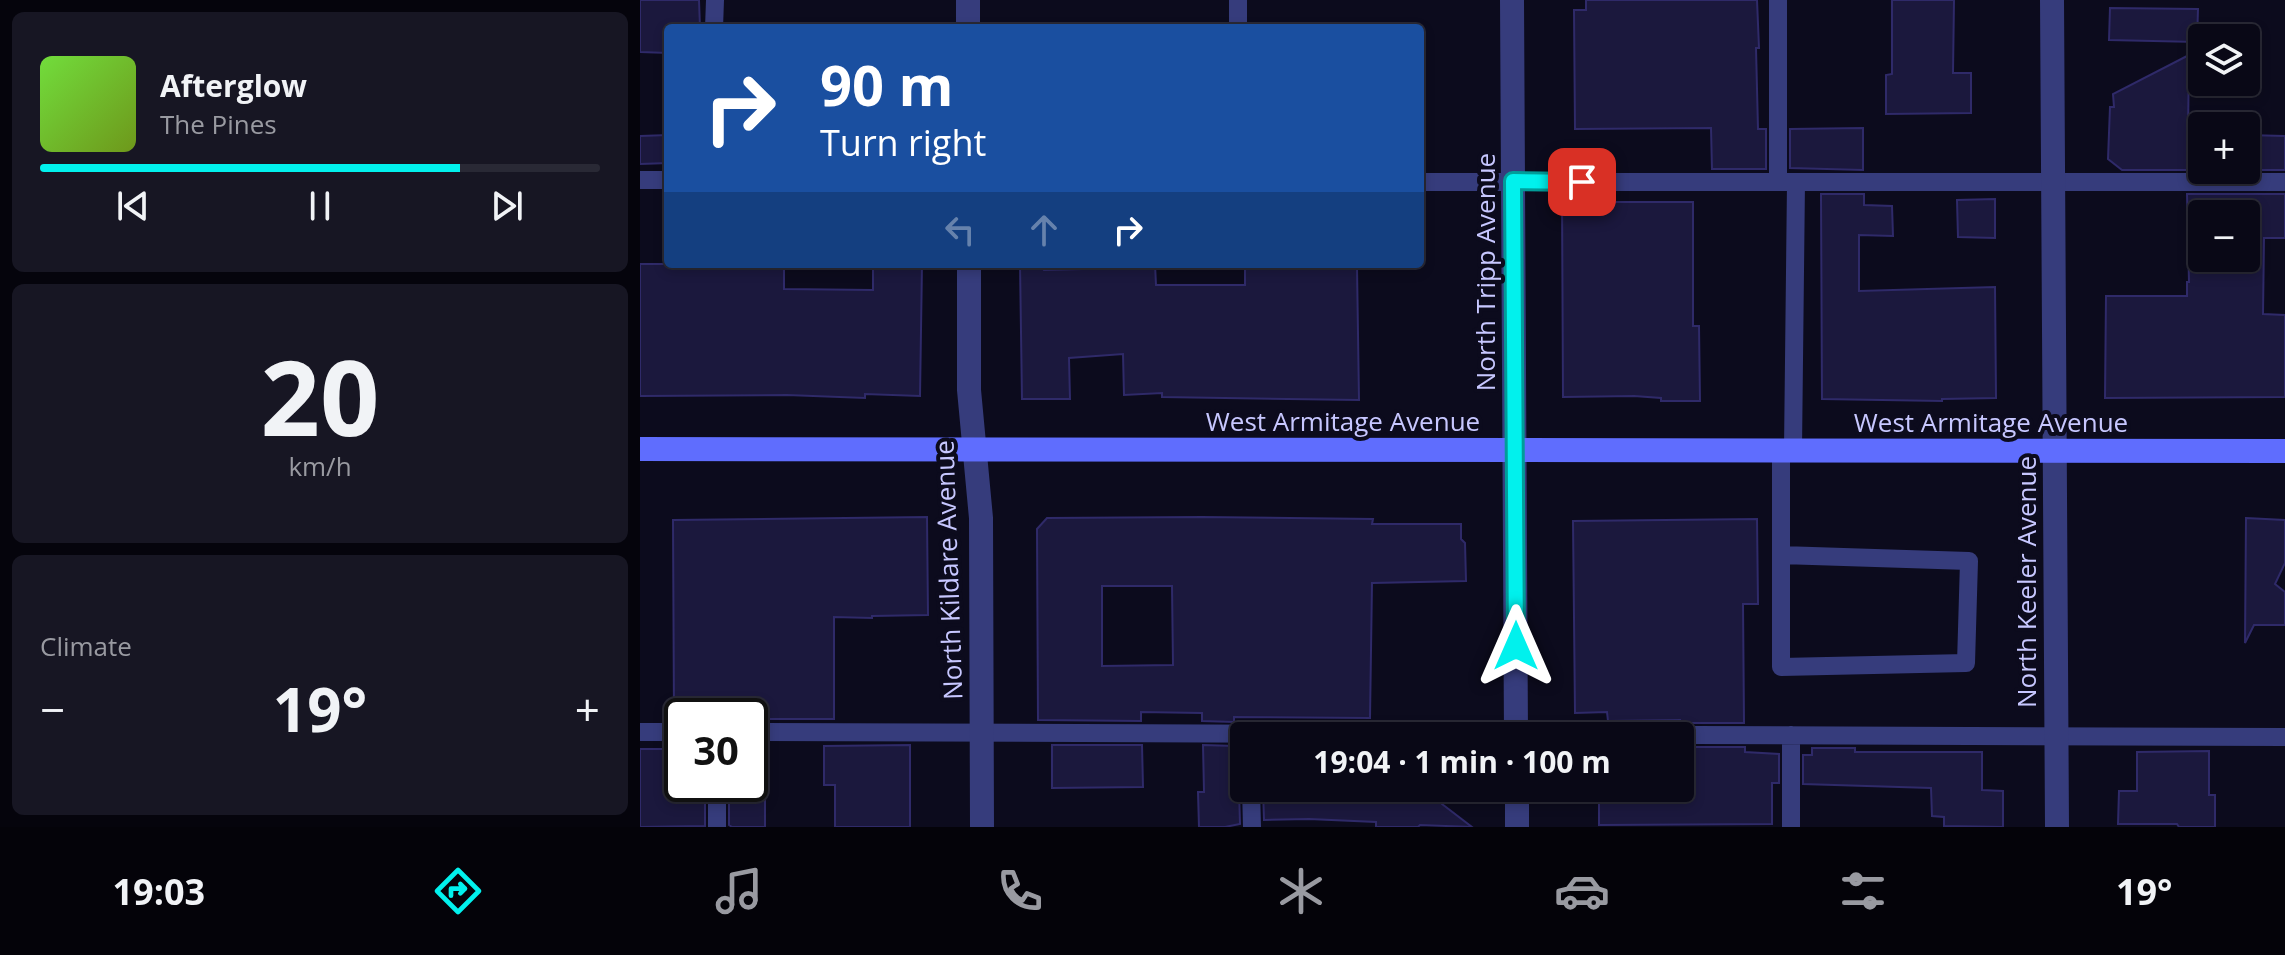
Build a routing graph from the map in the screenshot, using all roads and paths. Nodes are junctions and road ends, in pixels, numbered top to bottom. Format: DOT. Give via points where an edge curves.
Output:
graph roads {
  1 [pos="715,0"];
  2 [pos="968,0"];
  3 [pos="1238,0"];
  4 [pos="1512,0"];
  5 [pos="1778,0"];
  6 [pos="2052,0"];
  7 [pos="714,24"];
  8 [pos="968,24"];
  9 [pos="1238,24"];
  10 [pos="640,180"];
  11 [pos="664,180"];
  12 [pos="1513,181"];
  13 [pos="1424,182"];
  14 [pos="1787,182"];
  15 [pos="2053,182"];
  16 [pos="2285,182"];
  17 [pos="969,268"];
  18 [pos="640,449"];
  19 [pos="975,449"];
  20 [pos="1515,450"];
  21 [pos="1787,450"];
  22 [pos="2055,451"];
  23 [pos="2285,451"];
  24 [pos="1781,555"];
  25 [pos="1516,722"];
  26 [pos="640,732"];
  27 [pos="664,732"];
  28 [pos="768,732"];
  29 [pos="982,734"];
  30 [pos="1230,735"];
  31 [pos="1694,735"];
  32 [pos="1791,735"];
  33 [pos="2056,736"];
  34 [pos="2285,737"];
  35 [pos="717,802"];
  36 [pos="1251,802"];
  37 [pos="1517,802"];
  38 [pos="717,827"];
  39 [pos="982,827"];
  40 [pos="1252,827"];
  41 [pos="1517,827"];
  42 [pos="1791,827"];
  43 [pos="2057,827"];
  1 -- 7 [label="lane"];
  2 -- 8 [label="street"];
  3 -- 9 [label="lane"];
  4 -- 12 [label="street, North Tripp Avenue"];
  5 -- 14 [label="lane"];
  6 -- 15 [label="street, North Keeler Avenue"];
  10 -- 11 [label="lane"];
  12 -- 13 [label="lane"];
  12 -- 14 [label="lane"];
  12 -- 20 [label="street, North Tripp Avenue"];
  14 -- 15 [label="lane"];
  14 -- 21 [label="lane"];
  15 -- 16 [label="lane"];
  15 -- 22 [label="street, North Keeler Avenue"];
  17 -- 19 [label="street, North Kildare Avenue" via="969,390"];
  18 -- 19 [label="main road, West Armitage Avenue"];
  19 -- 20 [label="main road, West Armitage Avenue"];
  19 -- 29 [label="street, North Kildare Avenue" via="981,518"];
  20 -- 21 [label="main road, West Armitage Avenue"];
  20 -- 25 [label="street, North Tripp Avenue"];
  21 -- 22 [label="main road, West Armitage Avenue"];
  21 -- 24 [label="lane"];
  22 -- 23 [label="main road, West Armitage Avenue"];
  22 -- 33 [label="street, North Keeler Avenue"];
  24 -- 24 [label="lane" via="1781,667 1966,663 1969,561"];
  26 -- 27 [label="lane"];
  28 -- 29 [label="lane"];
  29 -- 30 [label="lane"];
  29 -- 39 [label="street, North Kildare Avenue"];
  31 -- 32 [label="lane"];
  32 -- 33 [label="lane"];
  32 -- 42 [label="lane"];
  33 -- 34 [label="lane"];
  33 -- 43 [label="street, North Keeler Avenue"];
  35 -- 38 [label="lane"];
  36 -- 40 [label="lane"];
  37 -- 41 [label="street"];
}
